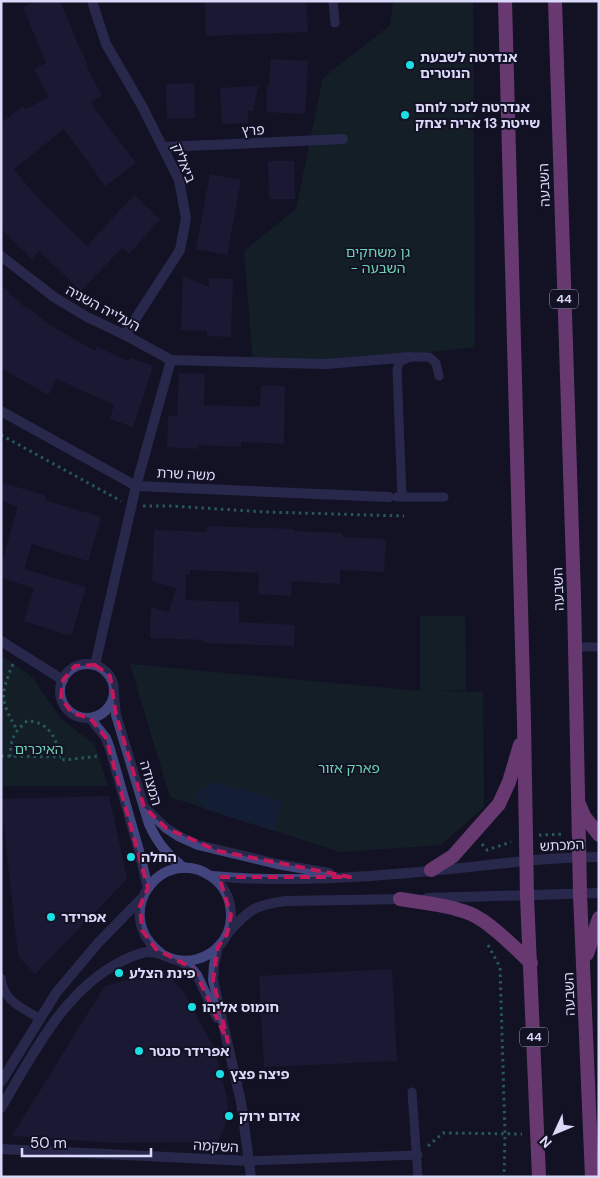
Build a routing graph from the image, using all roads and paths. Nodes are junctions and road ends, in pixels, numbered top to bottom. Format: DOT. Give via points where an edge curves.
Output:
graph roads {
  1 [pos="92,1"];
  2 [pos="332,1"];
  3 [pos="505,1"];
  4 [pos="554,1"];
  5 [pos="334,23"];
  6 [pos="343,140"];
  7 [pos="164,147"];
  8 [pos="1,256"];
  9 [pos="125,335"];
  10 [pos="410,357"];
  11 [pos="172,360"];
  12 [pos="439,376"];
  13 [pos="1,411"];
  14 [pos="1,435"];
  15 [pos="136,486"];
  16 [pos="389,497"];
  17 [pos="402,497"];
  18 [pos="444,497"];
  19 [pos="130,506"];
  20 [pos="404,516"];
  21 [pos="1,641"];
  22 [pos="576,647"];
  23 [pos="599,647"];
  24 [pos="19,652"];
  25 [pos="95,665"];
  26 [pos="62,680"];
  27 [pos="114,695"];
  28 [pos="90,718"];
  29 [pos="524,722"];
  30 [pos="17,730"];
  31 [pos="112,755"];
  32 [pos="1,756"];
  33 [pos="10,757"];
  34 [pos="61,757"];
  35 [pos="577,800"];
  36 [pos="144,807"];
  37 [pos="599,834"];
  38 [pos="487,850"];
  39 [pos="579,857"];
  40 [pos="599,857"];
  41 [pos="527,860"];
  42 [pos="490,864"];
  43 [pos="184,868"];
  44 [pos="432,870"];
  45 [pos="210,876"];
  46 [pos="350,877"];
  47 [pos="148,888"];
  48 [pos="599,893"];
  49 [pos="580,894"];
  50 [pos="527,896"];
  51 [pos="142,898"];
  52 [pos="400,899"];
  53 [pos="599,918"];
  54 [pos="486,924"];
  55 [pos="227,934"];
  56 [pos="218,947"];
  57 [pos="162,954"];
  58 [pos="178,960"];
  59 [pos="531,963"];
  60 [pos="584,965"];
  61 [pos="1,978"];
  62 [pos="40,1018"];
  63 [pos="228,1042"];
  64 [pos="1,1082"];
  65 [pos="412,1092"];
  66 [pos="1,1108"];
  67 [pos="443,1133"];
  68 [pos="505,1134"];
  69 [pos="538,1134"];
  70 [pos="1,1149"];
  71 [pos="418,1155"];
  72 [pos="250,1161"];
  73 [pos="251,1177"];
  74 [pos="418,1177"];
  75 [pos="504,1177"];
  76 [pos="539,1177"];
  77 [pos="592,1177"];
  1 -- 7 [label="street, ביאליק" via="106,44"];
  2 -- 5 [label="lane"];
  3 -- 29 [label="highway, 44"];
  4 -- 22 [label="highway, השבעה / 44"];
  6 -- 7 [label="street, פרץ"];
  7 -- 9 [label="street, ביאליק" via="179,180 186,218 180,250"];
  8 -- 9 [label="street, העלייה השניה" via="54,297"];
  9 -- 11 [label="street, העלייה השניה"];
  10 -- 11 [label="street" via="326,364"];
  10 -- 12 [label="lane" via="429,356 436,363"];
  10 -- 17 [label="lane" via="399,362 397,370"];
  11 -- 15 [label="street"];
  13 -- 15 [label="street, משה שרת"];
  14 -- 19 [label="path"];
  15 -- 16 [label="street, משה שרת"];
  15 -- 19 [label="street"];
  16 -- 17 [label="lane"];
  17 -- 18 [label="lane"];
  19 -- 20 [label="path"];
  19 -- 25 [label="street"];
  21 -- 24 [label="street"];
  22 -- 23 [label="lane"];
  22 -- 35 [label="highway, השבעה / 44"];
  24 -- 26 [label="street"];
  24 -- 30 [label="path" via="3,682 2,693 3,704"];
  25 -- 26 [label="street" via="75,666"];
  25 -- 27 [label="street" via="110,676"];
  26 -- 28 [label="street" via="61,698 65,706 80,717"];
  27 -- 28 [label="street" via="106,711"];
  27 -- 36 [label="street, המצודה" via="116,715"];
  28 -- 31 [label="street" via="106,738"];
  29 -- 41 [label="highway, 44"];
  29 -- 44 [label="highway" via="518,754 499,804 453,856"];
  30 -- 33 [label="path" via="11,743"];
  30 -- 34 [label="path" via="27,721 38,721 47,727"];
  31 -- 34 [label="path" via="64,760"];
  31 -- 47 [label="street"];
  32 -- 33 [label="path"];
  33 -- 34 [label="path"];
  35 -- 37 [label="highway" via="584,816"];
  35 -- 39 [label="highway, השבעה / 44"];
  36 -- 43 [label="street, המצודה" via="155,838 165,852"];
  36 -- 46 [label="street" via="166,828 198,845"];
  38 -- 42 [label="path"];
  39 -- 40 [label="street, המכתש"];
  39 -- 41 [label="street, המכתש"];
  39 -- 49 [label="highway, השבעה / 44"];
  41 -- 42 [label="street, המכתש"];
  41 -- 50 [label="highway, 44"];
  42 -- 44 [label="street, המכתש"];
  43 -- 45 [label="street"];
  43 -- 47 [label="street" via="163,874"];
  44 -- 46 [label="street, המכתש"];
  45 -- 46 [label="street" via="249,879"];
  45 -- 55 [label="street" via="222,886 229,900 232,915"];
  47 -- 51 [label="street"];
  48 -- 49 [label="street"];
  49 -- 50 [label="street"];
  49 -- 60 [label="highway, השבעה / 44"];
  50 -- 52 [label="street"];
  50 -- 59 [label="highway, 44"];
  51 -- 57 [label="street" via="139,914 142,930 150,944"];
  51 -- 62 [label="street" via="74,970"];
  52 -- 54 [label="highway" via="457,909"];
  52 -- 55 [label="street" via="265,904 250,911"];
  53 -- 60 [label="highway"];
  54 -- 59 [label="highway"];
  54 -- 68 [label="path" via="488,946 500,967"];
  55 -- 56 [label="street"];
  56 -- 58 [label="street" via="195,960"];
  56 -- 63 [label="street" via="213,980"];
  57 -- 58 [label="street"];
  57 -- 66 [label="street" via="149,952 112,966 74,998 40,1042"];
  58 -- 63 [label="street" via="197,975"];
  59 -- 69 [label="highway, 44"];
  60 -- 77 [label="highway, השבעה / 44"];
  61 -- 62 [label="lane" via="6,995"];
  62 -- 64 [label="street"];
  63 -- 72 [label="street"];
  65 -- 71 [label="lane"];
  67 -- 68 [label="path"];
  68 -- 69 [label="path"];
  68 -- 75 [label="path"];
  69 -- 76 [label="highway, 44"];
  70 -- 72 [label="street, השקמה"];
  71 -- 72 [label="lane"];
  71 -- 74 [label="lane"];
  72 -- 73 [label="street"];
}
